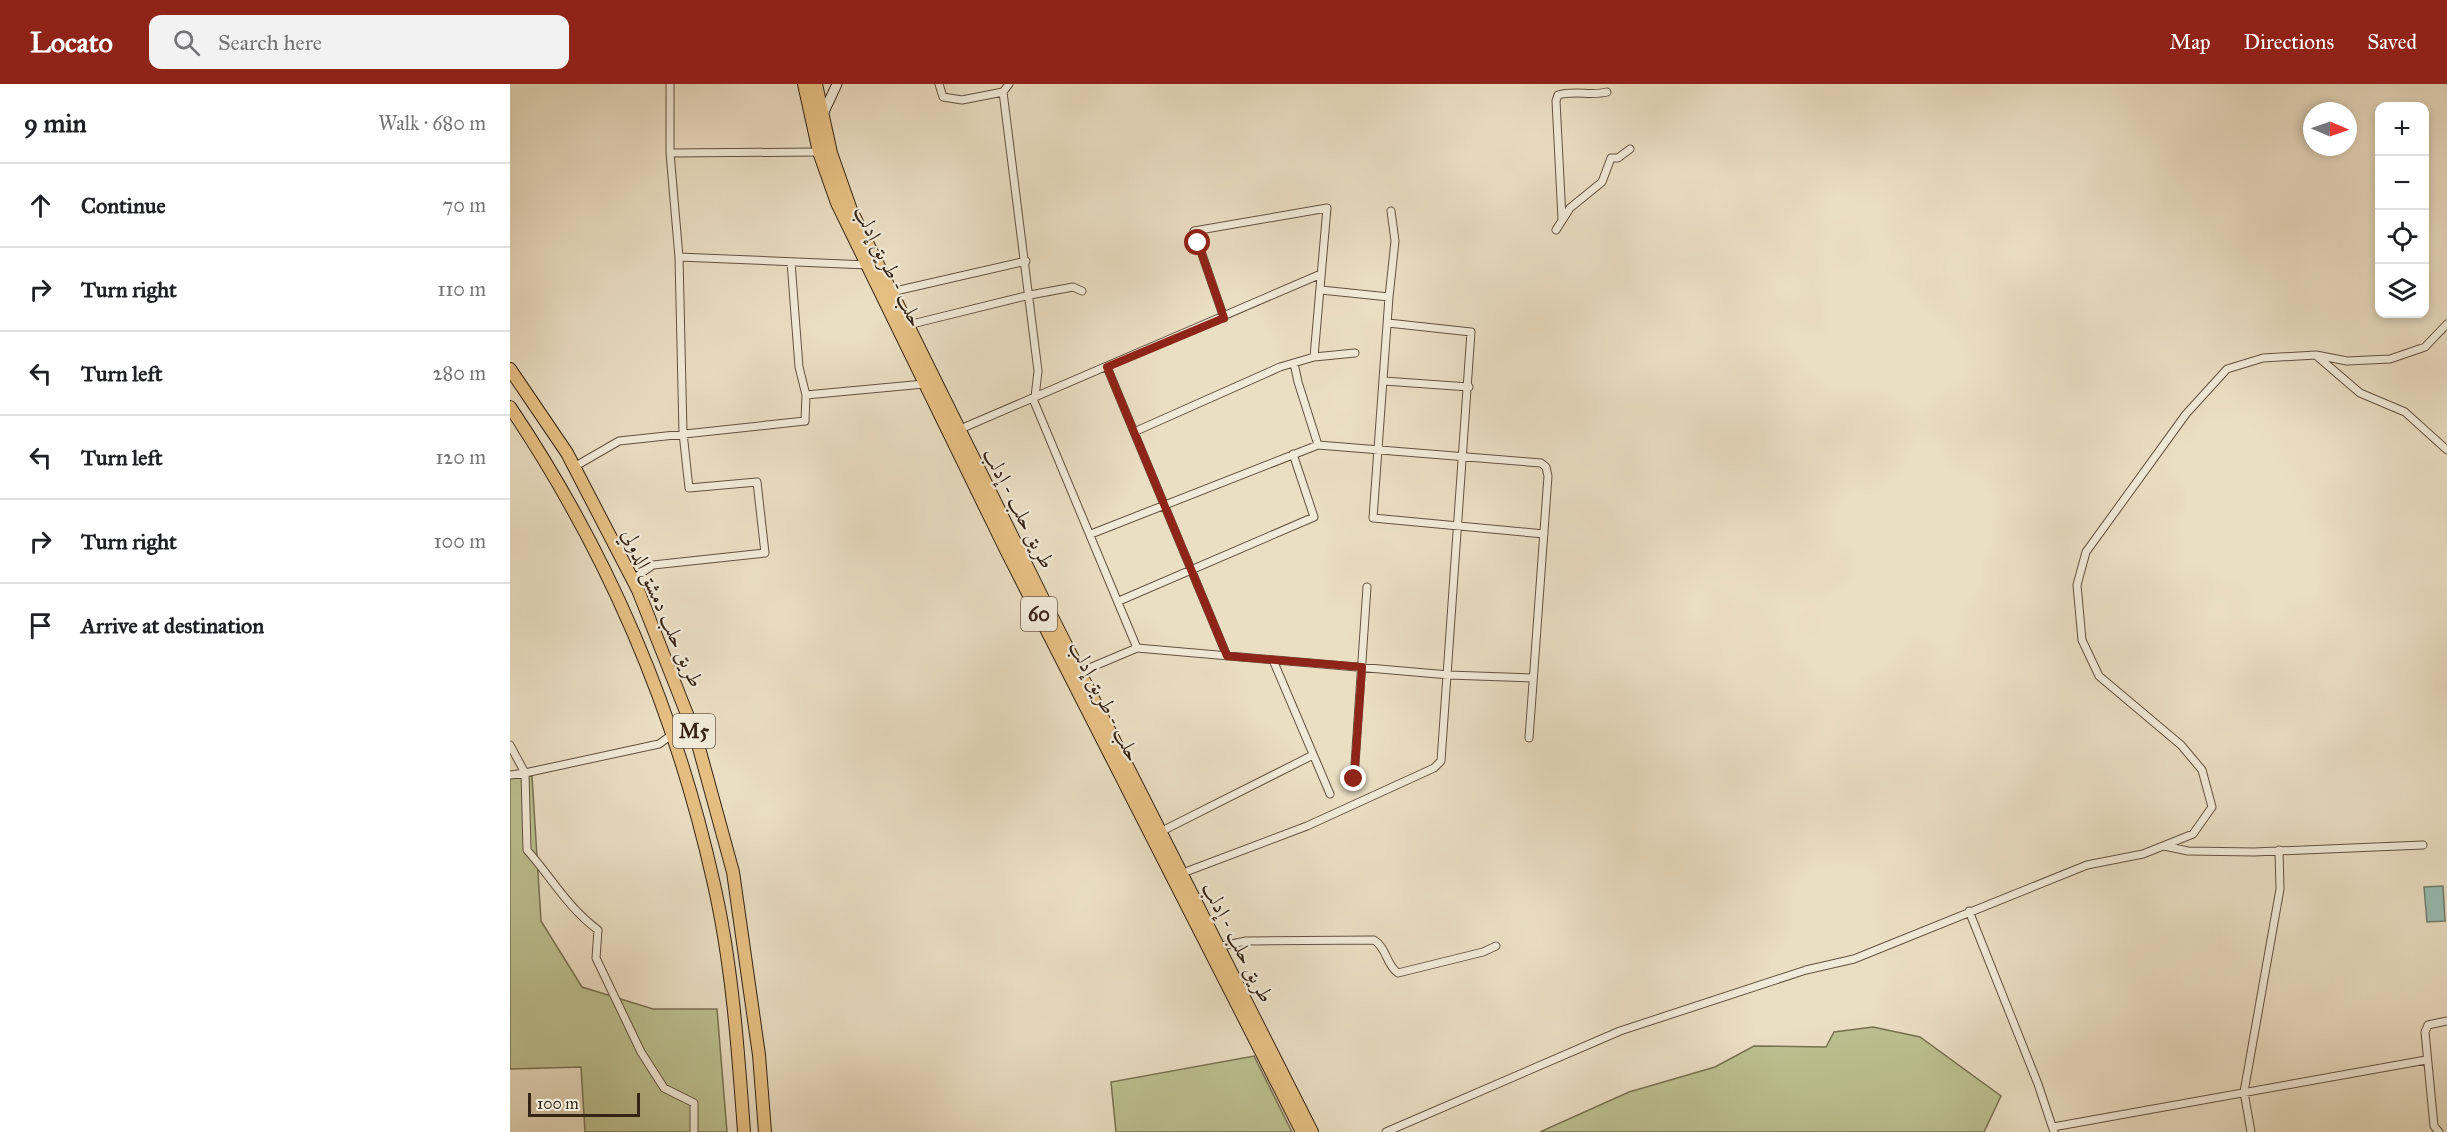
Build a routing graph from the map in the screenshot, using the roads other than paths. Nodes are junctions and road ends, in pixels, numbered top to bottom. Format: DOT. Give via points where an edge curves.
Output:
graph roads {
  1 [pos="670,84"];
  2 [pos="804,84"];
  3 [pos="816,84"];
  4 [pos="837,84"];
  5 [pos="939,84"];
  6 [pos="1009,84"];
  7 [pos="1607,92"];
  8 [pos="1003,93"];
  9 [pos="823,114"];
  10 [pos="1630,149"];
  11 [pos="819,152"];
  12 [pos="670,153"];
  13 [pos="1391,211"];
  14 [pos="1562,219"];
  15 [pos="1556,230"];
  16 [pos="679,257"];
  17 [pos="1026,261"];
  18 [pos="791,262"];
  19 [pos="867,265"];
  20 [pos="1321,274"];
  21 [pos="1321,290"];
  22 [pos="1082,291"];
  23 [pos="891,292"];
  24 [pos="1030,295"];
  25 [pos="1389,297"];
  26 [pos="1224,318"];
  27 [pos="1388,323"];
  28 [pos="2447,324"];
  29 [pos="908,325"];
  30 [pos="1355,353"];
  31 [pos="2316,355"];
  32 [pos="1314,357"];
  33 [pos="1294,363"];
  34 [pos="1107,367"];
  35 [pos="510,369"];
  36 [pos="1384,381"];
  37 [pos="924,384"];
  38 [pos="1468,387"];
  39 [pos="806,395"];
  40 [pos="1034,398"];
  41 [pos="510,407"];
  42 [pos="958,430"];
  43 [pos="1134,432"];
  44 [pos="683,433"];
  45 [pos="1318,445"];
  46 [pos="2447,450"];
  47 [pos="1377,451"];
  48 [pos="1293,454"];
  49 [pos="1463,455"];
  50 [pos="574,467"];
  51 [pos="1164,505"];
  52 [pos="1458,526"];
  53 [pos="1091,534"];
  54 [pos="1544,534"];
  55 [pos="1191,570"];
  56 [pos="633,579"];
  57 [pos="1367,587"];
  58 [pos="1119,601"];
  59 [pos="1137,648"];
  60 [pos="1227,656"];
  61 [pos="1273,660"];
  62 [pos="1362,667"];
  63 [pos="1076,674"];
  64 [pos="1449,675"];
  65 [pos="1533,678"];
  66 [pos="673,734"];
  67 [pos="1529,738"];
  68 [pos="510,745"];
  69 [pos="1313,755"];
  70 [pos="525,773"];
  71 [pos="510,775"];
  72 [pos="1354,779"];
  73 [pos="1330,794"];
  74 [pos="1166,829"];
  75 [pos="2423,844"];
  76 [pos="2164,846"];
  77 [pos="2279,850"];
  78 [pos="1188,871"];
  79 [pos="1970,911"];
  80 [pos="1496,946"];
  81 [pos="1214,948"];
  82 [pos="2447,1022"];
  83 [pos="2426,1060"];
  84 [pos="2244,1092"];
  85 [pos="2053,1129"];
  86 [pos="694,1132"];
  87 [pos="744,1132"];
  88 [pos="765,1132"];
  89 [pos="1302,1132"];
  90 [pos="1312,1132"];
  91 [pos="1386,1132"];
  92 [pos="2251,1132"];
  93 [pos="2439,1132"];
  1 -- 12 [label="street"];
  2 -- 11 [label="highway, حلب - طريق إدلب / 60"];
  3 -- 9 [label="highway, طريق حلب - إدلب / 60"];
  4 -- 9 [label="street"];
  5 -- 8 [label="street" via="943,96 962,100"];
  6 -- 8 [label="street"];
  7 -- 14 [label="street" via="1558,95"];
  8 -- 17 [label="street"];
  9 -- 23 [label="highway, طريق حلب - إدلب / 60" via="839,181"];
  10 -- 14 [label="street" via="1611,158 1602,182"];
  11 -- 12 [label="street"];
  11 -- 19 [label="highway, حلب - طريق إدلب / 60" via="837,203"];
  12 -- 16 [label="street"];
  13 -- 25 [label="street" via="1395,241"];
  14 -- 15 [label="street"];
  16 -- 18 [label="street"];
  16 -- 44 [label="street"];
  17 -- 23 [label="street"];
  17 -- 24 [label="street"];
  18 -- 19 [label="street"];
  18 -- 39 [label="street" via="799,367"];
  19 -- 37 [label="highway, حلب - طريق إدلب / 60"];
  20 -- 21 [label="street"];
  20 -- 26 [label="street"];
  20 -- 26 [label="street" via="1327,208 1194,231"];
  21 -- 25 [label="street"];
  21 -- 32 [label="street"];
  22 -- 24 [label="street" via="1073,287"];
  23 -- 29 [label="highway, طريق حلب - إدلب / 60"];
  24 -- 29 [label="street"];
  24 -- 40 [label="street" via="1038,371"];
  25 -- 27 [label="street"];
  26 -- 34 [label="street"];
  27 -- 36 [label="street"];
  27 -- 38 [label="street" via="1471,332"];
  28 -- 31 [label="street" via="2425,347 2390,359 2347,361"];
  29 -- 42 [label="highway, طريق حلب - إدلب / 60"];
  30 -- 32 [label="street"];
  31 -- 46 [label="street" via="2360,393 2405,412"];
  31 -- 76 [label="street" via="2263,358 2227,369 2186,414 2086,552 2077,585 2082,640 2099,676 2181,745 2202,770 2212,807 2193,834"];
  32 -- 33 [label="street"];
  33 -- 43 [label="street"];
  33 -- 45 [label="street"];
  34 -- 40 [label="street"];
  34 -- 43 [label="street"];
  35 -- 50 [label="highway, طريق حلب دمشق الدولي / M5"];
  36 -- 38 [label="street"];
  36 -- 47 [label="street"];
  37 -- 39 [label="street"];
  37 -- 63 [label="highway, حلب - طريق إدلب / 60"];
  38 -- 49 [label="street"];
  39 -- 44 [label="street" via="805,421"];
  40 -- 42 [label="street"];
  40 -- 53 [label="street"];
  41 -- 66 [label="highway, طريق حلب دمشق الدولي / M5" via="583,526 620,600"];
  42 -- 63 [label="highway, طريق حلب - إدلب / 60"];
  43 -- 51 [label="street"];
  44 -- 50 [label="street" via="619,441"];
  44 -- 56 [label="street" via="689,488 757,482 765,552 653,564"];
  45 -- 47 [label="street"];
  45 -- 48 [label="street"];
  47 -- 49 [label="street"];
  47 -- 52 [label="street" via="1373,518"];
  48 -- 51 [label="street"];
  48 -- 55 [label="street" via="1314,517"];
  49 -- 52 [label="street"];
  49 -- 54 [label="street" via="1541,463 1546,467"];
  50 -- 56 [label="highway, طريق حلب دمشق الدولي / M5"];
  51 -- 53 [label="street"];
  51 -- 55 [label="street"];
  52 -- 54 [label="street"];
  52 -- 64 [label="street"];
  53 -- 58 [label="street"];
  54 -- 65 [label="street"];
  55 -- 58 [label="street"];
  55 -- 60 [label="street"];
  56 -- 88 [label="highway, طريق حلب دمشق الدولي / M5" via="696,737 733,872 759,1055"];
  57 -- 62 [label="street"];
  58 -- 59 [label="street"];
  59 -- 60 [label="street"];
  59 -- 63 [label="street"];
  60 -- 61 [label="street"];
  61 -- 62 [label="street"];
  61 -- 69 [label="street"];
  62 -- 64 [label="street"];
  62 -- 72 [label="street"];
  63 -- 81 [label="highway, طريق حلب - إدلب / 60"];
  64 -- 65 [label="street"];
  64 -- 78 [label="street" via="1444,751 1434,768 1307,826"];
  65 -- 67 [label="street"];
  66 -- 70 [label="street" via="659,744"];
  66 -- 87 [label="highway, طريق حلب دمشق الدولي / M5" via="714,881 736,1034"];
  68 -- 70 [label="street"];
  69 -- 73 [label="street"];
  69 -- 74 [label="street"];
  70 -- 71 [label="street"];
  70 -- 86 [label="street" via="527,850 566,902 598,930 596,958 615,1000 664,1088 694,1103"];
  75 -- 77 [label="street"];
  76 -- 77 [label="street" via="2188,851"];
  76 -- 79 [label="street" via="2087,865"];
  77 -- 84 [label="street" via="2280,889"];
  79 -- 85 [label="street"];
  79 -- 91 [label="street" via="1854,959 1806,970 1620,1031"];
  80 -- 81 [label="street" via="1398,973 1381,944 1374,940 1246,941"];
  81 -- 89 [label="highway, 60"];
  81 -- 90 [label="highway, طريق حلب - إدلب / 60"];
  82 -- 83 [label="street" via="2428,1025"];
  83 -- 84 [label="street"];
  83 -- 93 [label="street" via="2434,1126"];
  84 -- 85 [label="street"];
  84 -- 92 [label="street"];
}
